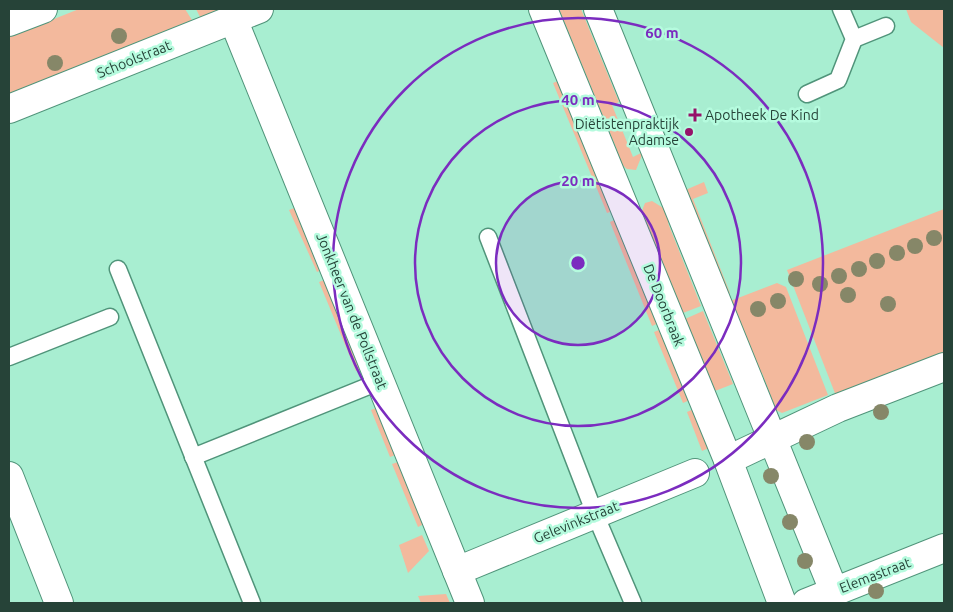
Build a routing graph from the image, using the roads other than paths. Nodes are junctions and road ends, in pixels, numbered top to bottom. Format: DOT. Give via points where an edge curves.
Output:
graph roads {
  1 [pos="43,9"];
  2 [pos="258,9"];
  3 [pos="543,9"];
  4 [pos="598,9"];
  5 [pos="841,9"];
  6 [pos="233,19"];
  7 [pos="9,22"];
  8 [pos="886,26"];
  9 [pos="854,39"];
  10 [pos="807,94"];
  11 [pos="9,108"];
  12 [pos="488,237"];
  13 [pos="118,269"];
  14 [pos="110,317"];
  15 [pos="9,357"];
  16 [pos="944,368"];
  17 [pos="381,382"];
  18 [pos="772,440"];
  19 [pos="193,457"];
  20 [pos="728,460"];
  21 [pos="695,473"];
  22 [pos="9,476"];
  23 [pos="595,514"];
  24 [pos="944,548"];
  25 [pos="457,570"];
  26 [pos="834,591"];
  27 [pos="60,603"];
  28 [pos="252,603"];
  29 [pos="470,603"];
  30 [pos="633,603"];
  31 [pos="801,603"];
  1 -- 7 [label="street"];
  2 -- 6 [label="street, Schoolstraat"];
  3 -- 20 [label="street, De Doorbraak"];
  4 -- 18 [label="street"];
  5 -- 9 [label="lane"];
  6 -- 11 [label="street, Schoolstraat"];
  6 -- 17 [label="street, Jonkheer van de Pollstraat"];
  8 -- 9 [label="lane"];
  9 -- 10 [label="lane" via="838,80"];
  12 -- 23 [label="lane"];
  13 -- 19 [label="lane"];
  14 -- 15 [label="lane"];
  16 -- 18 [label="street" via="838,408"];
  17 -- 19 [label="lane"];
  17 -- 25 [label="street, Jonkheer van de Pollstraat"];
  18 -- 20 [label="street"];
  18 -- 26 [label="street"];
  19 -- 28 [label="lane"];
  20 -- 31 [label="street, De Doorbraak"];
  21 -- 23 [label="street, Gelevinkstraat"];
  22 -- 27 [label="street"];
  23 -- 25 [label="street, Gelevinkstraat"];
  23 -- 30 [label="lane"];
  24 -- 26 [label="street, Elemastraat"];
  25 -- 29 [label="street, Jonkheer van de Pollstraat"];
  26 -- 31 [label="street, Elemastraat"];
}
